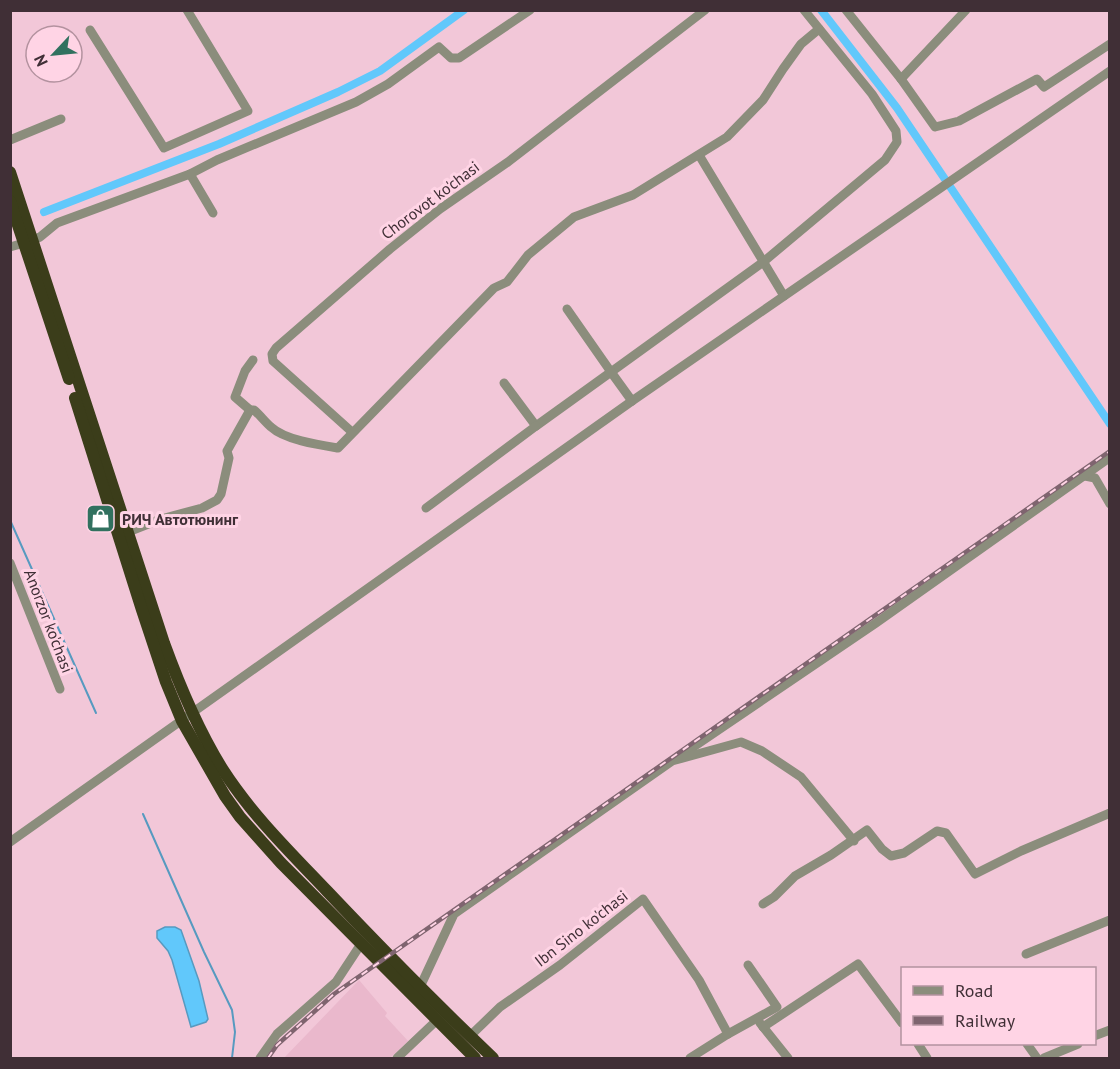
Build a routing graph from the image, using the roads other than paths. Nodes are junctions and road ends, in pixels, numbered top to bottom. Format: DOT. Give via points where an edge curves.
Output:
graph roads {
  1 [pos="187,10"];
  2 [pos="530,10"];
  3 [pos="705,10"];
  4 [pos="804,10"];
  5 [pos="846,10"];
  6 [pos="966,10"];
  7 [pos="819,29"];
  8 [pos="90,30"];
  9 [pos="1110,44"];
  10 [pos="1110,71"];
  11 [pos="901,80"];
  12 [pos="61,120"];
  13 [pos="10,140"];
  14 [pos="699,155"];
  15 [pos="10,172"];
  16 [pos="190,174"];
  17 [pos="14,196"];
  18 [pos="213,213"];
  19 [pos="29,241"];
  20 [pos="10,247"];
  21 [pos="762,263"];
  22 [pos="784,296"];
  23 [pos="567,309"];
  24 [pos="253,360"];
  25 [pos="611,372"];
  26 [pos="504,383"];
  27 [pos="632,401"];
  28 [pos="250,410"];
  29 [pos="536,426"];
  30 [pos="352,432"];
  31 [pos="1109,458"];
  32 [pos="1085,476"];
  33 [pos="1110,504"];
  34 [pos="426,508"];
  35 [pos="128,532"];
  36 [pos="10,563"];
  37 [pos="60,689"];
  38 [pos="187,717"];
  39 [pos="672,761"];
  40 [pos="1110,813"];
  41 [pos="854,841"];
  42 [pos="10,842"];
  43 [pos="763,904"];
  44 [pos="1110,920"];
  45 [pos="361,944"];
  46 [pos="1026,954"];
  47 [pos="748,965"];
  48 [pos="420,987"];
  49 [pos="901,1020"];
  50 [pos="436,1021"];
  51 [pos="759,1023"];
  52 [pos="1110,1030"];
  53 [pos="728,1034"];
  54 [pos="470,1036"];
  55 [pos="1096,1036"];
  56 [pos="919,1045"];
  57 [pos="1028,1045"];
  58 [pos="1076,1045"];
  59 [pos="260,1059"];
  60 [pos="397,1059"];
  61 [pos="475,1059"];
  62 [pos="493,1059"];
  63 [pos="690,1059"];
  64 [pos="788,1059"];
  65 [pos="927,1059"];
  66 [pos="1037,1059"];
  67 [pos="1044,1059"];
  1 -- 8 [label="street" via="248,111 164,148"];
  2 -- 16 [label="street" via="459,58 451,58 440,47 356,102"];
  3 -- 30 [label="street, Chorovot ko'chasi" via="508,162 440,209 276,348 273,361"];
  4 -- 7 [label="street"];
  5 -- 11 [label="street"];
  6 -- 11 [label="street"];
  7 -- 14 [label="street" via="801,44 750,114 727,137"];
  7 -- 21 [label="street" via="872,94 896,131 897,142 885,160"];
  9 -- 11 [label="street" via="1044,87 1037,79 959,121 935,127"];
  10 -- 22 [label="street"];
  12 -- 13 [label="street"];
  14 -- 21 [label="street"];
  14 -- 30 [label="street" via="633,195 574,217 545,240"];
  15 -- 17 [label="highway"];
  16 -- 18 [label="street"];
  16 -- 19 [label="street" via="57,223"];
  17 -- 19 [label="highway"];
  19 -- 20 [label="street"];
  19 -- 35 [label="highway"];
  19 -- 38 [label="highway" via="142,610 166,682"];
  21 -- 22 [label="street"];
  21 -- 25 [label="street"];
  22 -- 27 [label="street"];
  23 -- 25 [label="street"];
  24 -- 28 [label="street" via="235,397"];
  25 -- 27 [label="street"];
  25 -- 29 [label="street"];
  26 -- 29 [label="street"];
  27 -- 38 [label="street"];
  28 -- 30 [label="street" via="279,432 313,444 338,448"];
  28 -- 35 [label="street" via="227,450 229,458 217,500"];
  29 -- 34 [label="street"];
  31 -- 32 [label="street"];
  32 -- 33 [label="street" via="1095,478"];
  32 -- 39 [label="street"];
  35 -- 38 [label="highway"];
  36 -- 37 [label="street, Anorzor ko'chasi"];
  38 -- 42 [label="street"];
  38 -- 45 [label="highway" via="225,796 240,817"];
  38 -- 48 [label="highway" via="274,836"];
  39 -- 41 [label="street" via="741,742 762,751 801,777"];
  39 -- 48 [label="street" via="454,914"];
  40 -- 41 [label="street" via="975,874 946,833 937,831 904,853 891,856 867,830"];
  41 -- 43 [label="street" via="795,876"];
  44 -- 46 [label="street"];
  45 -- 50 [label="highway"];
  45 -- 59 [label="street" via="336,982 277,1034"];
  47 -- 51 [label="street" via="777,1007"];
  48 -- 54 [label="highway"];
  49 -- 51 [label="street" via="858,964"];
  50 -- 60 [label="street"];
  50 -- 61 [label="highway"];
  51 -- 53 [label="street"];
  51 -- 64 [label="street"];
  52 -- 55 [label="street"];
  53 -- 54 [label="street, Ibn Sino ko'chasi" via="699,980 643,898 500,1007"];
  53 -- 63 [label="street"];
  54 -- 62 [label="highway"];
  56 -- 65 [label="street"];
  57 -- 66 [label="street"];
  58 -- 67 [label="street"];
}
